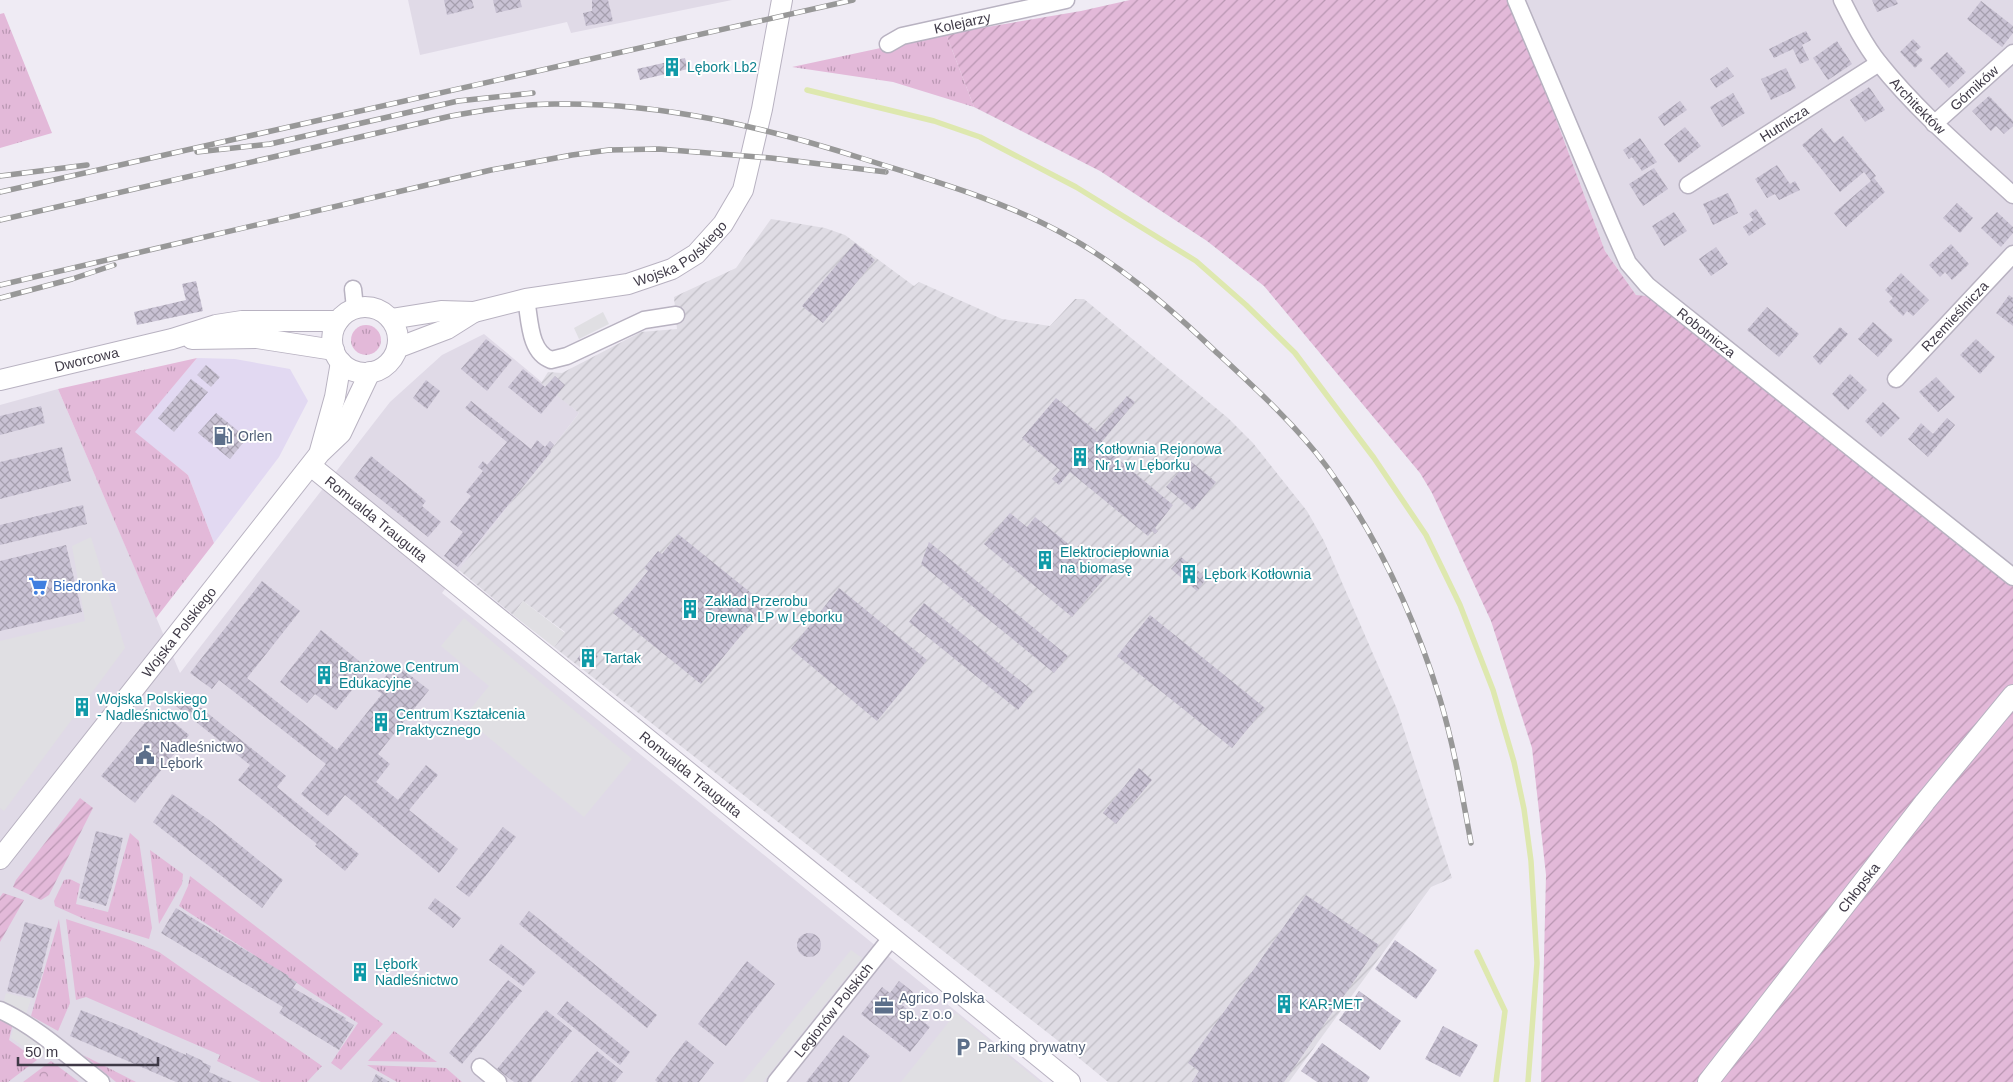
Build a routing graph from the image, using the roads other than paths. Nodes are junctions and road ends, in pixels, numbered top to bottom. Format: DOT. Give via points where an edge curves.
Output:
graph roads {
  1 [pos="782,0"];
  2 [pos="1066,0"];
  3 [pos="1516,0"];
  4 [pos="1842,0"];
  5 [pos="888,44"];
  6 [pos="2013,53"];
  7 [pos="1879,62"];
  8 [pos="1934,124"];
  9 [pos="1688,185"];
  10 [pos="2013,195"];
  11 [pos="2013,254"];
  12 [pos="526,299"];
  13 [pos="474,312"];
  14 [pos="676,315"];
  15 [pos="391,318"];
  16 [pos="338,321"];
  17 [pos="172,339"];
  18 [pos="397,348"];
  19 [pos="338,356"];
  20 [pos="370,372"];
  21 [pos="1896,379"];
  22 [pos="0,380"];
  23 [pos="315,460"];
  24 [pos="2013,577"];
  25 [pos="2013,695"];
  26 [pos="0,859"];
  27 [pos="892,937"];
  28 [pos="0,1010"];
  29 [pos="480,1068"];
  30 [pos="101,1082"];
  31 [pos="498,1082"];
  32 [pos="776,1082"];
  33 [pos="1070,1082"];
  34 [pos="1708,1082"];
  1 -- 12 [label="street, Wojska Polskiego" via="743,190 723,224 685,262 641,281"];
  2 -- 5 [label="street, Kolejarzy" via="902,36"];
  3 -- 24 [label="street, Robotnicza" via="1612,228 1636,274"];
  4 -- 7 [label="street, Architektów" via="1858,32"];
  6 -- 8 [label="street, Górników"];
  7 -- 8 [label="street, Architektów"];
  7 -- 9 [label="street, Hutnicza"];
  8 -- 10 [label="street, Architektów"];
  11 -- 21 [label="street, Rzemieślnicza"];
  12 -- 13 [label="street, Wojska Polskiego"];
  12 -- 14 [label="street" via="535,346 542,356 551,360 567,356 644,320"];
  13 -- 15 [label="street, Wojska Polskiego" via="441,311"];
  13 -- 18 [label="street, Wojska Polskiego" via="447,329"];
  15 -- 16 [label="street" via="354,299"];
  15 -- 18 [label="street" via="396,328"];
  16 -- 17 [label="street, Dworcowa" via="242,321 216,325"];
  16 -- 19 [label="street" via="332,340"];
  17 -- 19 [label="street, Dworcowa" via="257,338"];
  17 -- 22 [label="street, Dworcowa"];
  18 -- 20 [label="street" via="387,364"];
  19 -- 20 [label="street" via="355,370"];
  19 -- 23 [label="street, Wojska Polskiego" via="335,397"];
  20 -- 23 [label="street, Wojska Polskiego" via="340,433"];
  23 -- 26 [label="street, Wojska Polskiego"];
  23 -- 27 [label="street, Romualda Traugutta"];
  25 -- 34 [label="street, Chłopska" via="1925,802"];
  27 -- 32 [label="street, Legionów Polskich"];
  27 -- 33 [label="street, Romualda Traugutta"];
  28 -- 30 [label="street" via="15,1017"];
  29 -- 31 [label="street"];
}
